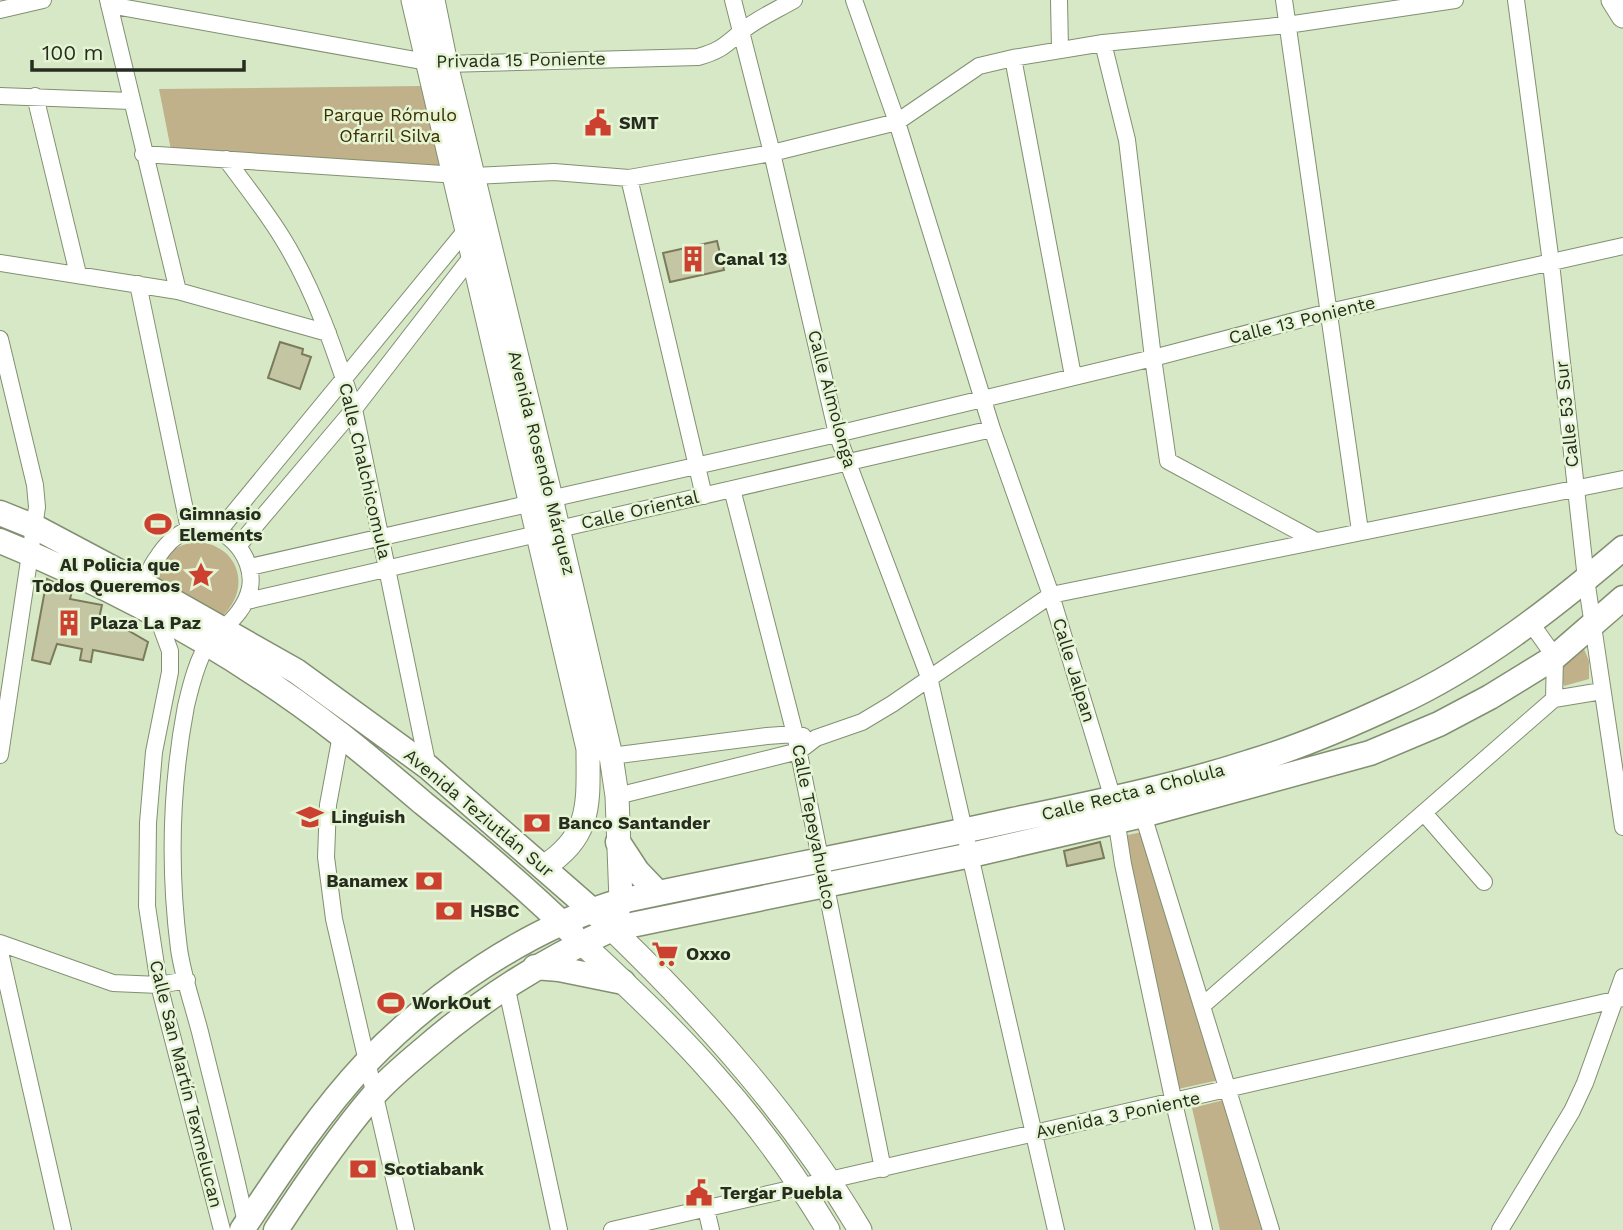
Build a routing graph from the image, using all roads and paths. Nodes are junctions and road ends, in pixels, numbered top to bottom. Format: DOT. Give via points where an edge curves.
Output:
graph roads {
  1 [pos="43,0"];
  2 [pos="413,0"];
  3 [pos="433,0"];
  4 [pos="733,0"];
  5 [pos="794,0"];
  6 [pos="854,0"];
  7 [pos="1059,0"];
  8 [pos="1284,0"];
  9 [pos="1455,0"];
  10 [pos="1516,0"];
  11 [pos="1613,0"];
  12 [pos="109,2"];
  13 [pos="0,10"];
  14 [pos="1623,16"];
  15 [pos="1287,25"];
  16 [pos="741,32"];
  17 [pos="1103,43"];
  18 [pos="1060,49"];
  19 [pos="1013,58"];
  20 [pos="437,63"];
  21 [pos="0,96"];
  22 [pos="35,96"];
  23 [pos="131,101"];
  24 [pos="897,122"];
  25 [pos="772,153"];
  26 [pos="143,154"];
  27 [pos="226,159"];
  28 [pos="463,175"];
  29 [pos="629,178"];
  30 [pos="477,234"];
  31 [pos="1623,246"];
  32 [pos="472,256"];
  33 [pos="0,263"];
  34 [pos="1551,263"];
  35 [pos="78,274"];
  36 [pos="138,284"];
  37 [pos="178,291"];
  38 [pos="1329,312"];
  39 [pos="328,333"];
  40 [pos="0,339"];
  41 [pos="1153,358"];
  42 [pos="1073,376"];
  43 [pos="344,378"];
  44 [pos="983,399"];
  45 [pos="354,410"];
  46 [pos="992,429"];
  47 [pos="837,434"];
  48 [pos="846,463"];
  49 [pos="696,466"];
  50 [pos="1623,479"];
  51 [pos="1575,488"];
  52 [pos="733,489"];
  53 [pos="704,496"];
  54 [pos="541,501"];
  55 [pos="0,513"];
  56 [pos="35,527"];
  57 [pos="189,529"];
  58 [pos="1360,531"];
  59 [pos="218,532"];
  60 [pos="547,532"];
  61 [pos="380,537"];
  62 [pos="0,541"];
  63 [pos="1316,541"];
  64 [pos="238,546"];
  65 [pos="1623,548"];
  66 [pos="29,552"];
  67 [pos="250,567"];
  68 [pos="388,569"];
  69 [pos="1586,579"];
  70 [pos="146,586"];
  71 [pos="1051,595"];
  72 [pos="1623,598"];
  73 [pos="247,601"];
  74 [pos="156,614"];
  75 [pos="1530,622"];
  76 [pos="1594,624"];
  77 [pos="216,637"];
  78 [pos="1555,657"];
  79 [pos="929,677"];
  80 [pos="1602,691"];
  81 [pos="1554,699"];
  82 [pos="795,734"];
  83 [pos="341,735"];
  84 [pos="816,738"];
  85 [pos="588,749"];
  86 [pos="799,751"];
  87 [pos="154,752"];
  88 [pos="0,755"];
  89 [pos="179,756"];
  90 [pos="611,756"];
  91 [pos="428,767"];
  92 [pos="617,796"];
  93 [pos="1114,810"];
  94 [pos="1424,813"];
  95 [pos="1143,815"];
  96 [pos="1623,827"];
  97 [pos="965,831"];
  98 [pos="618,842"];
  99 [pos="971,855"];
  100 [pos="820,862"];
  101 [pos="543,867"];
  102 [pos="1484,882"];
  103 [pos="825,886"];
  104 [pos="658,893"];
  105 [pos="529,894"];
  106 [pos="621,901"];
  107 [pos="591,909"];
  108 [pos="562,923"];
  109 [pos="612,929"];
  110 [pos="0,943"];
  111 [pos="582,943"];
  112 [pos="516,947"];
  113 [pos="0,951"];
  114 [pos="535,967"];
  115 [pos="1623,977"];
  116 [pos="187,980"];
  117 [pos="623,982"];
  118 [pos="159,985"];
  119 [pos="506,985"];
  120 [pos="1619,999"];
  121 [pos="1202,1006"];
  122 [pos="367,1062"];
  123 [pos="1228,1090"];
  124 [pos="375,1094"];
  125 [pos="1174,1102"];
  126 [pos="1033,1133"];
  127 [pos="883,1169"];
  128 [pos="831,1180"];
  129 [pos="802,1188"];
  130 [pos="706,1209"];
  131 [pos="245,1228"];
  132 [pos="63,1230"];
  133 [pos="222,1230"];
  134 [pos="276,1230"];
  135 [pos="406,1230"];
  136 [pos="559,1230"];
  137 [pos="612,1230"];
  138 [pos="710,1230"];
  139 [pos="828,1230"];
  140 [pos="860,1230"];
  141 [pos="1056,1230"];
  142 [pos="1204,1230"];
  143 [pos="1271,1230"];
  144 [pos="1500,1230"];
  1 -- 13 [label="street"];
  2 -- 20 [label="main road, Avenida Rosendo Márquez"];
  3 -- 20 [label="main road, Avenida Rosendo Márquez"];
  4 -- 16 [label="street, Calle Almolonga"];
  5 -- 16 [label="street, Privada 15 Poniente"];
  6 -- 24 [label="street, Calle Jalpan"];
  7 -- 18 [label="street"];
  8 -- 15 [label="street"];
  9 -- 15 [label="street"];
  10 -- 34 [label="street, Calle 53 Sur"];
  11 -- 14 [label="main road"];
  12 -- 20 [label="street, Privada 15 Poniente"];
  12 -- 23 [label="street"];
  15 -- 17 [label="street"];
  15 -- 38 [label="street"];
  16 -- 20 [label="street, Privada 15 Poniente" via="716,52 698,57"];
  16 -- 25 [label="street, Calle Almolonga"];
  17 -- 18 [label="street"];
  17 -- 41 [label="street" via="1127,140"];
  18 -- 19 [label="street"];
  19 -- 24 [label="street" via="979,66"];
  19 -- 42 [label="street"];
  20 -- 28 [label="main road, Avenida Rosendo Márquez"];
  21 -- 22 [label="street"];
  22 -- 23 [label="street"];
  22 -- 35 [label="street"];
  23 -- 26 [label="street"];
  24 -- 25 [label="street"];
  24 -- 44 [label="street, Calle Jalpan"];
  25 -- 29 [label="street"];
  25 -- 47 [label="street, Calle Almolonga"];
  26 -- 27 [label="street"];
  26 -- 37 [label="street"];
  27 -- 28 [label="street"];
  27 -- 39 [label="street, Calle Chalchicomula" via="283,238"];
  28 -- 29 [label="street" via="554,172"];
  28 -- 30 [label="main road, Avenida Rosendo Márquez"];
  28 -- 30 [label="main road, Avenida Rosendo Márquez" via="481,211"];
  29 -- 49 [label="street"];
  30 -- 32 [label="main road, Avenida Rosendo Márquez"];
  30 -- 43 [label="street"];
  30 -- 54 [label="main road, Avenida Rosendo Márquez"];
  31 -- 34 [label="street, Calle 13 Poniente"];
  32 -- 45 [label="street"];
  32 -- 54 [label="main road, Avenida Rosendo Márquez"];
  33 -- 35 [label="street"];
  34 -- 38 [label="street, Calle 13 Poniente"];
  34 -- 51 [label="street, Calle 53 Sur"];
  35 -- 36 [label="street"];
  36 -- 37 [label="street"];
  36 -- 57 [label="street"];
  37 -- 39 [label="street"];
  38 -- 41 [label="street, Calle 13 Poniente"];
  38 -- 58 [label="street"];
  39 -- 43 [label="street, Calle Chalchicomula"];
  40 -- 56 [label="street" via="37,496"];
  41 -- 42 [label="street, Calle 13 Poniente"];
  41 -- 63 [label="street" via="1168,461"];
  42 -- 44 [label="street, Calle 13 Poniente"];
  43 -- 45 [label="street, Calle Chalchicomula"];
  43 -- 59 [label="street"];
  44 -- 46 [label="street, Calle Jalpan"];
  44 -- 47 [label="street, Calle Oriental"];
  45 -- 61 [label="street, Calle Chalchicomula"];
  45 -- 64 [label="street"];
  46 -- 48 [label="street, Calle Oriental"];
  46 -- 71 [label="street, Calle Jalpan"];
  47 -- 48 [label="street, Calle Almolonga"];
  47 -- 49 [label="street, Calle Oriental"];
  48 -- 52 [label="street, Calle Oriental"];
  48 -- 79 [label="street, Calle Almolonga"];
  49 -- 53 [label="street"];
  49 -- 54 [label="street, Calle Oriental"];
  50 -- 51 [label="street"];
  51 -- 58 [label="street"];
  51 -- 69 [label="street, Calle 53 Sur"];
  52 -- 53 [label="street, Calle Oriental"];
  52 -- 82 [label="street, Calle Tepeyahualco"];
  53 -- 60 [label="street, Calle Oriental"];
  54 -- 60 [label="main road, Avenida Rosendo Márquez"];
  54 -- 61 [label="street, Calle Oriental"];
  55 -- 56 [label="main road, Avenida Teziutlán Sur"];
  56 -- 66 [label="street"];
  56 -- 70 [label="main road, Avenida Teziutlán Sur"];
  57 -- 59 [label="street"];
  57 -- 70 [label="street" via="164,547"];
  58 -- 63 [label="street"];
  59 -- 64 [label="street"];
  60 -- 68 [label="street, Calle Oriental"];
  60 -- 85 [label="main road, Avenida Rosendo Márquez"];
  60 -- 90 [label="main road, Avenida Rosendo Márquez"];
  61 -- 67 [label="street, Calle Oriental"];
  61 -- 68 [label="street, Calle Chalchicomula"];
  62 -- 66 [label="main road, Avenida Teziutlán Sur"];
  63 -- 71 [label="street"];
  64 -- 67 [label="street"];
  65 -- 69 [label="main road, Calle Recta a Cholula"];
  66 -- 74 [label="main road, Avenida Teziutlán Sur"];
  66 -- 88 [label="street"];
  67 -- 73 [label="street"];
  68 -- 73 [label="street, Calle Oriental"];
  68 -- 91 [label="street, Calle Chalchicomula"];
  69 -- 75 [label="main road, Calle Recta a Cholula"];
  69 -- 76 [label="street, Calle 53 Sur"];
  70 -- 74 [label="street, Calle San Martín Texmelucan"];
  70 -- 77 [label="main road, Avenida Teziutlán Sur"];
  71 -- 79 [label="street"];
  71 -- 93 [label="street, Calle Jalpan"];
  72 -- 76 [label="main road, Calle Recta a Cholula"];
  73 -- 77 [label="street, Calle San Martín Texmelucan"];
  74 -- 77 [label="main road, Avenida Teziutlán Sur"];
  74 -- 87 [label="street, Calle San Martín Texmelucan" via="170,651 170,672"];
  75 -- 78 [label="street"];
  75 -- 93 [label="main road, Calle Recta a Cholula" via="1471,663 1398,703 1300,746"];
  76 -- 78 [label="main road, Calle Recta a Cholula"];
  76 -- 80 [label="street, Calle 53 Sur"];
  77 -- 83 [label="main road, Avenida Teziutlán Sur"];
  77 -- 89 [label="street, Calle San Martín Texmelucan" via="194,676"];
  77 -- 91 [label="main road, Avenida Teziutlán Sur" via="296,671"];
  78 -- 81 [label="street"];
  78 -- 95 [label="main road, Calle Recta a Cholula" via="1439,724 1370,753"];
  79 -- 84 [label="street" via="862,722"];
  79 -- 97 [label="street, Calle Almolonga"];
  80 -- 81 [label="street"];
  80 -- 96 [label="street, Calle 53 Sur"];
  81 -- 94 [label="street"];
  82 -- 84 [label="street"];
  82 -- 86 [label="street, Calle Tepeyahualco"];
  82 -- 90 [label="street"];
  83 -- 105 [label="main road, Avenida Teziutlán Sur"];
  83 -- 122 [label="street" via="328,805 326,857 334,919"];
  84 -- 86 [label="street"];
  85 -- 90 [label="street"];
  85 -- 101 [label="main road, Avenida Rosendo Márquez" via="584,820 572,844"];
  86 -- 92 [label="street"];
  86 -- 100 [label="street, Calle Tepeyahualco"];
  87 -- 89 [label="street"];
  87 -- 118 [label="street, Calle San Martín Texmelucan" via="146,875"];
  89 -- 116 [label="street, Calle San Martín Texmelucan" via="174,898"];
  90 -- 92 [label="main road, Avenida Rosendo Márquez"];
  91 -- 101 [label="main road, Avenida Teziutlán Sur"];
  92 -- 98 [label="main road, Avenida Rosendo Márquez"];
  93 -- 95 [label="main road, Calle Recta a Cholula"];
  93 -- 97 [label="main road, Calle Recta a Cholula"];
  93 -- 99 [label="main road, Calle Recta a Cholula"];
  93 -- 125 [label="street, Calle Jalpan"];
  94 -- 102 [label="street"];
  94 -- 121 [label="street"];
  95 -- 121 [label="street"];
  97 -- 99 [label="street, Calle Almolonga"];
  97 -- 100 [label="main road, Calle Recta a Cholula"];
  98 -- 104 [label="main road"];
  98 -- 106 [label="main road, Avenida Rosendo Márquez"];
  99 -- 103 [label="main road, Calle Recta a Cholula"];
  99 -- 126 [label="street, Calle Almolonga"];
  100 -- 103 [label="street, Calle Tepeyahualco"];
  100 -- 104 [label="main road, Calle Recta a Cholula"];
  101 -- 107 [label="main road, Avenida Teziutlán Sur"];
  103 -- 109 [label="main road, Calle Recta a Cholula"];
  103 -- 127 [label="street, Calle Tepeyahualco"];
  104 -- 106 [label="main road, Calle Recta a Cholula"];
  105 -- 108 [label="main road, Avenida Teziutlán Sur"];
  105 -- 112 [label="main road"];
  106 -- 107 [label="main road, Calle Recta a Cholula"];
  106 -- 109 [label="main road, Avenida Rosendo Márquez"];
  107 -- 108 [label="main road, Calle Recta a Cholula"];
  107 -- 109 [label="main road, Avenida Teziutlán Sur"];
  108 -- 111 [label="main road, Avenida Teziutlán Sur"];
  108 -- 112 [label="main road, Calle Recta a Cholula"];
  109 -- 111 [label="main road, Calle Recta a Cholula"];
  109 -- 128 [label="main road, Avenida Teziutlán Sur" via="736,1058"];
  110 -- 118 [label="street" via="113,983"];
  111 -- 114 [label="main road, Calle Recta a Cholula"];
  111 -- 117 [label="main road, Avenida Teziutlán Sur"];
  112 -- 122 [label="main road, Calle Recta a Cholula" via="439,999"];
  113 -- 132 [label="street"];
  114 -- 117 [label="main road"];
  114 -- 119 [label="main road, Calle Recta a Cholula"];
  115 -- 120 [label="street"];
  116 -- 118 [label="street"];
  116 -- 131 [label="street, Calle San Martín Texmelucan"];
  117 -- 129 [label="main road, Avenida Teziutlán Sur" via="715,1076"];
  118 -- 133 [label="street, Calle San Martín Texmelucan"];
  119 -- 124 [label="main road, Calle Recta a Cholula" via="441,1034"];
  119 -- 136 [label="street"];
  120 -- 123 [label="street, Avenida 3 Poniente"];
  120 -- 144 [label="street" via="1573,1111"];
  121 -- 123 [label="street"];
  122 -- 124 [label="street"];
  122 -- 131 [label="main road, Calle Recta a Cholula" via="293,1155"];
  123 -- 125 [label="street, Avenida 3 Poniente"];
  123 -- 143 [label="street"];
  124 -- 134 [label="main road, Calle Recta a Cholula"];
  124 -- 135 [label="street"];
  125 -- 126 [label="street, Avenida 3 Poniente"];
  125 -- 142 [label="street, Calle Jalpan"];
  126 -- 127 [label="street, Avenida 3 Poniente"];
  126 -- 141 [label="street, Calle Almolonga"];
  127 -- 128 [label="street, Avenida 3 Poniente"];
  128 -- 129 [label="street, Avenida 3 Poniente"];
  128 -- 140 [label="main road, Avenida Teziutlán Sur"];
  129 -- 130 [label="street, Avenida 3 Poniente"];
  129 -- 139 [label="main road, Avenida Teziutlán Sur"];
  130 -- 137 [label="street, Avenida 3 Poniente"];
  130 -- 138 [label="street"];
}
